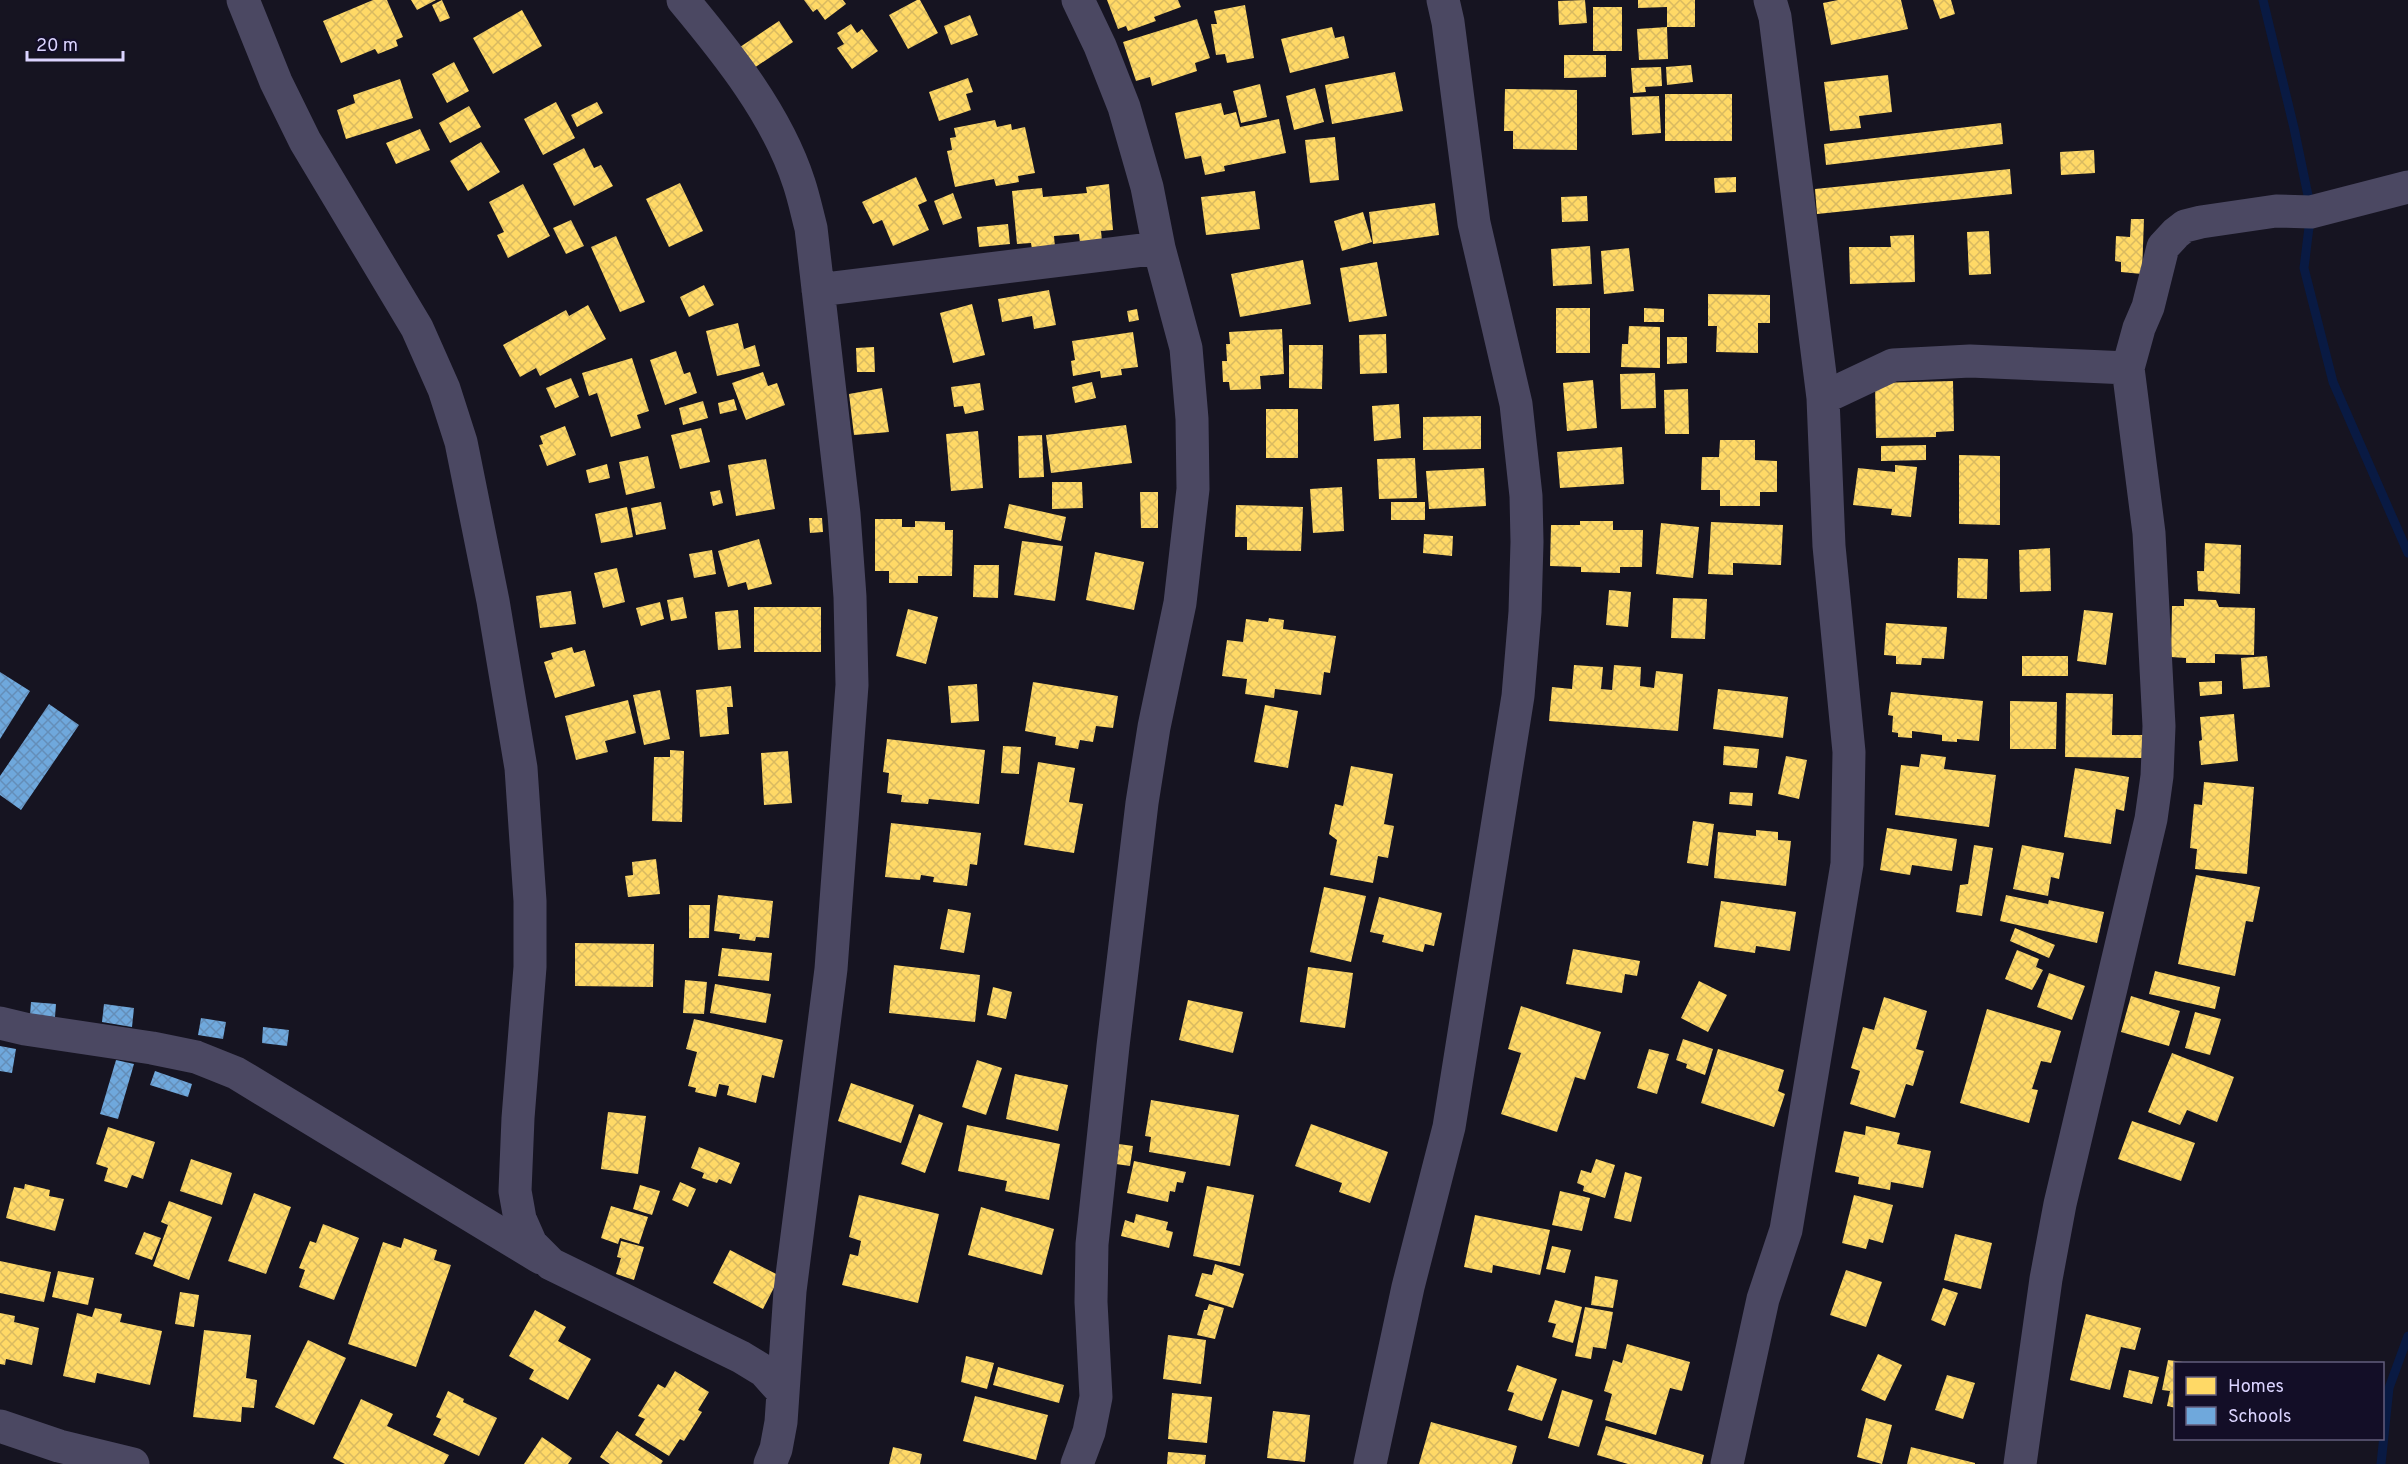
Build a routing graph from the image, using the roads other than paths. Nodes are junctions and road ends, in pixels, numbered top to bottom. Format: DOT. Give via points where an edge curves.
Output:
graph roads {
  1 [pos="243,0"];
  2 [pos="683,0"];
  3 [pos="1078,0"];
  4 [pos="1443,0"];
  5 [pos="1770,0"];
  6 [pos="2408,187"];
  7 [pos="1159,248"];
  8 [pos="818,290"];
  9 [pos="2128,368"];
  10 [pos="1823,398"];
  11 [pos="0,1023"];
  12 [pos="551,1264"];
  13 [pos="782,1391"];
  14 [pos="0,1426"];
  15 [pos="133,1464"];
  16 [pos="770,1464"];
  17 [pos="1077,1464"];
  18 [pos="1370,1464"];
  19 [pos="1727,1464"];
  20 [pos="2020,1464"];
  1 -- 12 [label="street" via="305,141 417,328 444,389 461,442 521,768 530,890 530,967 515,1191 520,1219 531,1244"];
  2 -- 8 [label="street" via="745,81 781,141 800,183 811,228"];
  3 -- 7 [label="street" via="1124,108 1147,187"];
  4 -- 18 [label="street" via="1474,223 1516,404 1526,496 1525,612 1518,696 1449,1127 1408,1287"];
  5 -- 10 [label="street"];
  6 -- 9 [label="street" via="2311,212 2231,216 2185,226 2163,247"];
  7 -- 8 [label="street"];
  7 -- 17 [label="street" via="1186,348 1192,489 1180,603 1142,803 1092,1244 1096,1397"];
  8 -- 13 [label="street" via="844,514 852,685 831,969 790,1291"];
  9 -- 10 [label="street" via="1970,361 1893,365"];
  9 -- 20 [label="street" via="2150,533 2159,726 2157,776 2151,819 2060,1204"];
  10 -- 19 [label="street" via="1829,546 1849,752 1847,864 1786,1230 1763,1299"];
  11 -- 12 [label="street" via="174,1052 236,1073"];
  12 -- 13 [label="street" via="741,1357 764,1371"];
  13 -- 16 [label="street" via="779,1431"];
  14 -- 15 [label="street" via="59,1446"];
}
